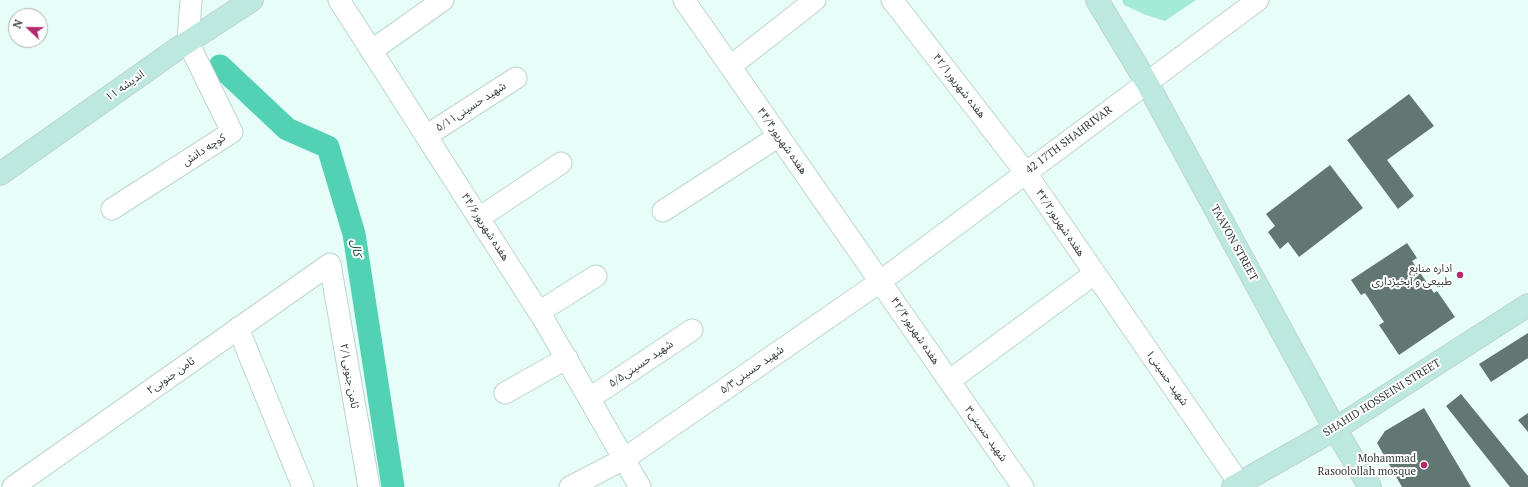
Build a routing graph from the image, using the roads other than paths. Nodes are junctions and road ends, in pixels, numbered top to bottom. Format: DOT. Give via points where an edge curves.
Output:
graph roads {
  1 [pos="191,0"];
  2 [pos="252,0"];
  3 [pos="339,0"];
  4 [pos="443,0"];
  5 [pos="684,0"];
  6 [pos="815,0"];
  7 [pos="892,0"];
  8 [pos="1098,0"];
  9 [pos="1258,0"];
  10 [pos="188,42"];
  11 [pos="372,51"];
  12 [pos="731,66"];
  13 [pos="516,78"];
  14 [pos="1146,83"];
  15 [pos="426,136"];
  16 [pos="779,136"];
  17 [pos="561,163"];
  18 [pos="1026,173"];
  19 [pos="0,174"];
  20 [pos="112,209"];
  21 [pos="663,211"];
  22 [pos="479,218"];
  23 [pos="330,264"];
  24 [pos="1094,274"];
  25 [pos="596,276"];
  26 [pos="881,281"];
  27 [pos="1528,305"];
  28 [pos="539,312"];
  29 [pos="238,328"];
  30 [pos="692,330"];
  31 [pos="567,358"];
  32 [pos="949,381"];
  33 [pos="505,393"];
  34 [pos="590,398"];
  35 [pos="1335,429"];
  36 [pos="624,459"];
  37 [pos="0,480"];
  38 [pos="1236,485"];
  39 [pos="5,487"];
  40 [pos="13,487"];
  41 [pos="303,487"];
  42 [pos="369,487"];
  43 [pos="570,487"];
  44 [pos="640,487"];
  45 [pos="1023,487"];
  46 [pos="1370,487"];
  1 -- 10 [label="street"];
  2 -- 10 [label="street, اندیشه ۱۱"];
  3 -- 11 [label="street, هفده شهریور۴۴/۶"];
  4 -- 11 [label="street"];
  5 -- 12 [label="street, هفده شهریور۴۴/۴"];
  6 -- 12 [label="street"];
  7 -- 18 [label="street, هفده شهریور۴۲/۱"];
  8 -- 14 [label="street, TA'AVON STREET"];
  9 -- 14 [label="street, 42 17TH SHAHRIVAR"];
  10 -- 19 [label="street, اندیشه ۱۱"];
  10 -- 20 [label="street, کوچه دانش" via="232,132"];
  11 -- 15 [label="street, هفده شهریور۴۴/۶"];
  12 -- 16 [label="street, هفده شهریور۴۴/۴"];
  13 -- 15 [label="street, شهید حسینی۵/۱۱"];
  14 -- 18 [label="street, 42 17TH SHAHRIVAR"];
  14 -- 35 [label="street, TA'AVON STREET"];
  15 -- 22 [label="street, هفده شهریور۴۴/۶"];
  16 -- 21 [label="street"];
  16 -- 26 [label="street, هفده شهریور۴۴/۴"];
  17 -- 22 [label="street"];
  18 -- 24 [label="street, هفده شهریور۴۲/۲"];
  18 -- 26 [label="street, 42 17TH SHAHRIVAR"];
  22 -- 28 [label="street, هفده شهریور۴۴/۶"];
  23 -- 29 [label="street, ثامن جنوبی۲"];
  23 -- 42 [label="street, ثامن جنوبی۲/۱"];
  24 -- 32 [label="street"];
  24 -- 38 [label="street, شهید حسینی۱"];
  25 -- 28 [label="street"];
  26 -- 32 [label="street, هفده شهریور۴۲/۴"];
  26 -- 36 [label="street, شهید حسینی۵/۳"];
  27 -- 35 [label="street, SHAHID HOSSEINI STREET"];
  28 -- 31 [label="street, هفده شهریور۴۴/۶"];
  29 -- 40 [label="street, ثامن جنوبی۲"];
  29 -- 41 [label="street"];
  30 -- 34 [label="street, شهید حسینی۵/۵"];
  31 -- 33 [label="street"];
  31 -- 34 [label="street, هفده شهریور۴۴/۶"];
  32 -- 45 [label="street, شهید حسینی۳"];
  34 -- 36 [label="street, هفده شهریور۴۴/۶"];
  35 -- 38 [label="street, SHAHID HOSSEINI STREET"];
  35 -- 46 [label="street, TA'AVON STREET"];
  36 -- 43 [label="street, شهید حسینی۵/۳"];
  36 -- 44 [label="street, هفده شهریور۴۴/۶"];
  37 -- 39 [label="street"];
}
